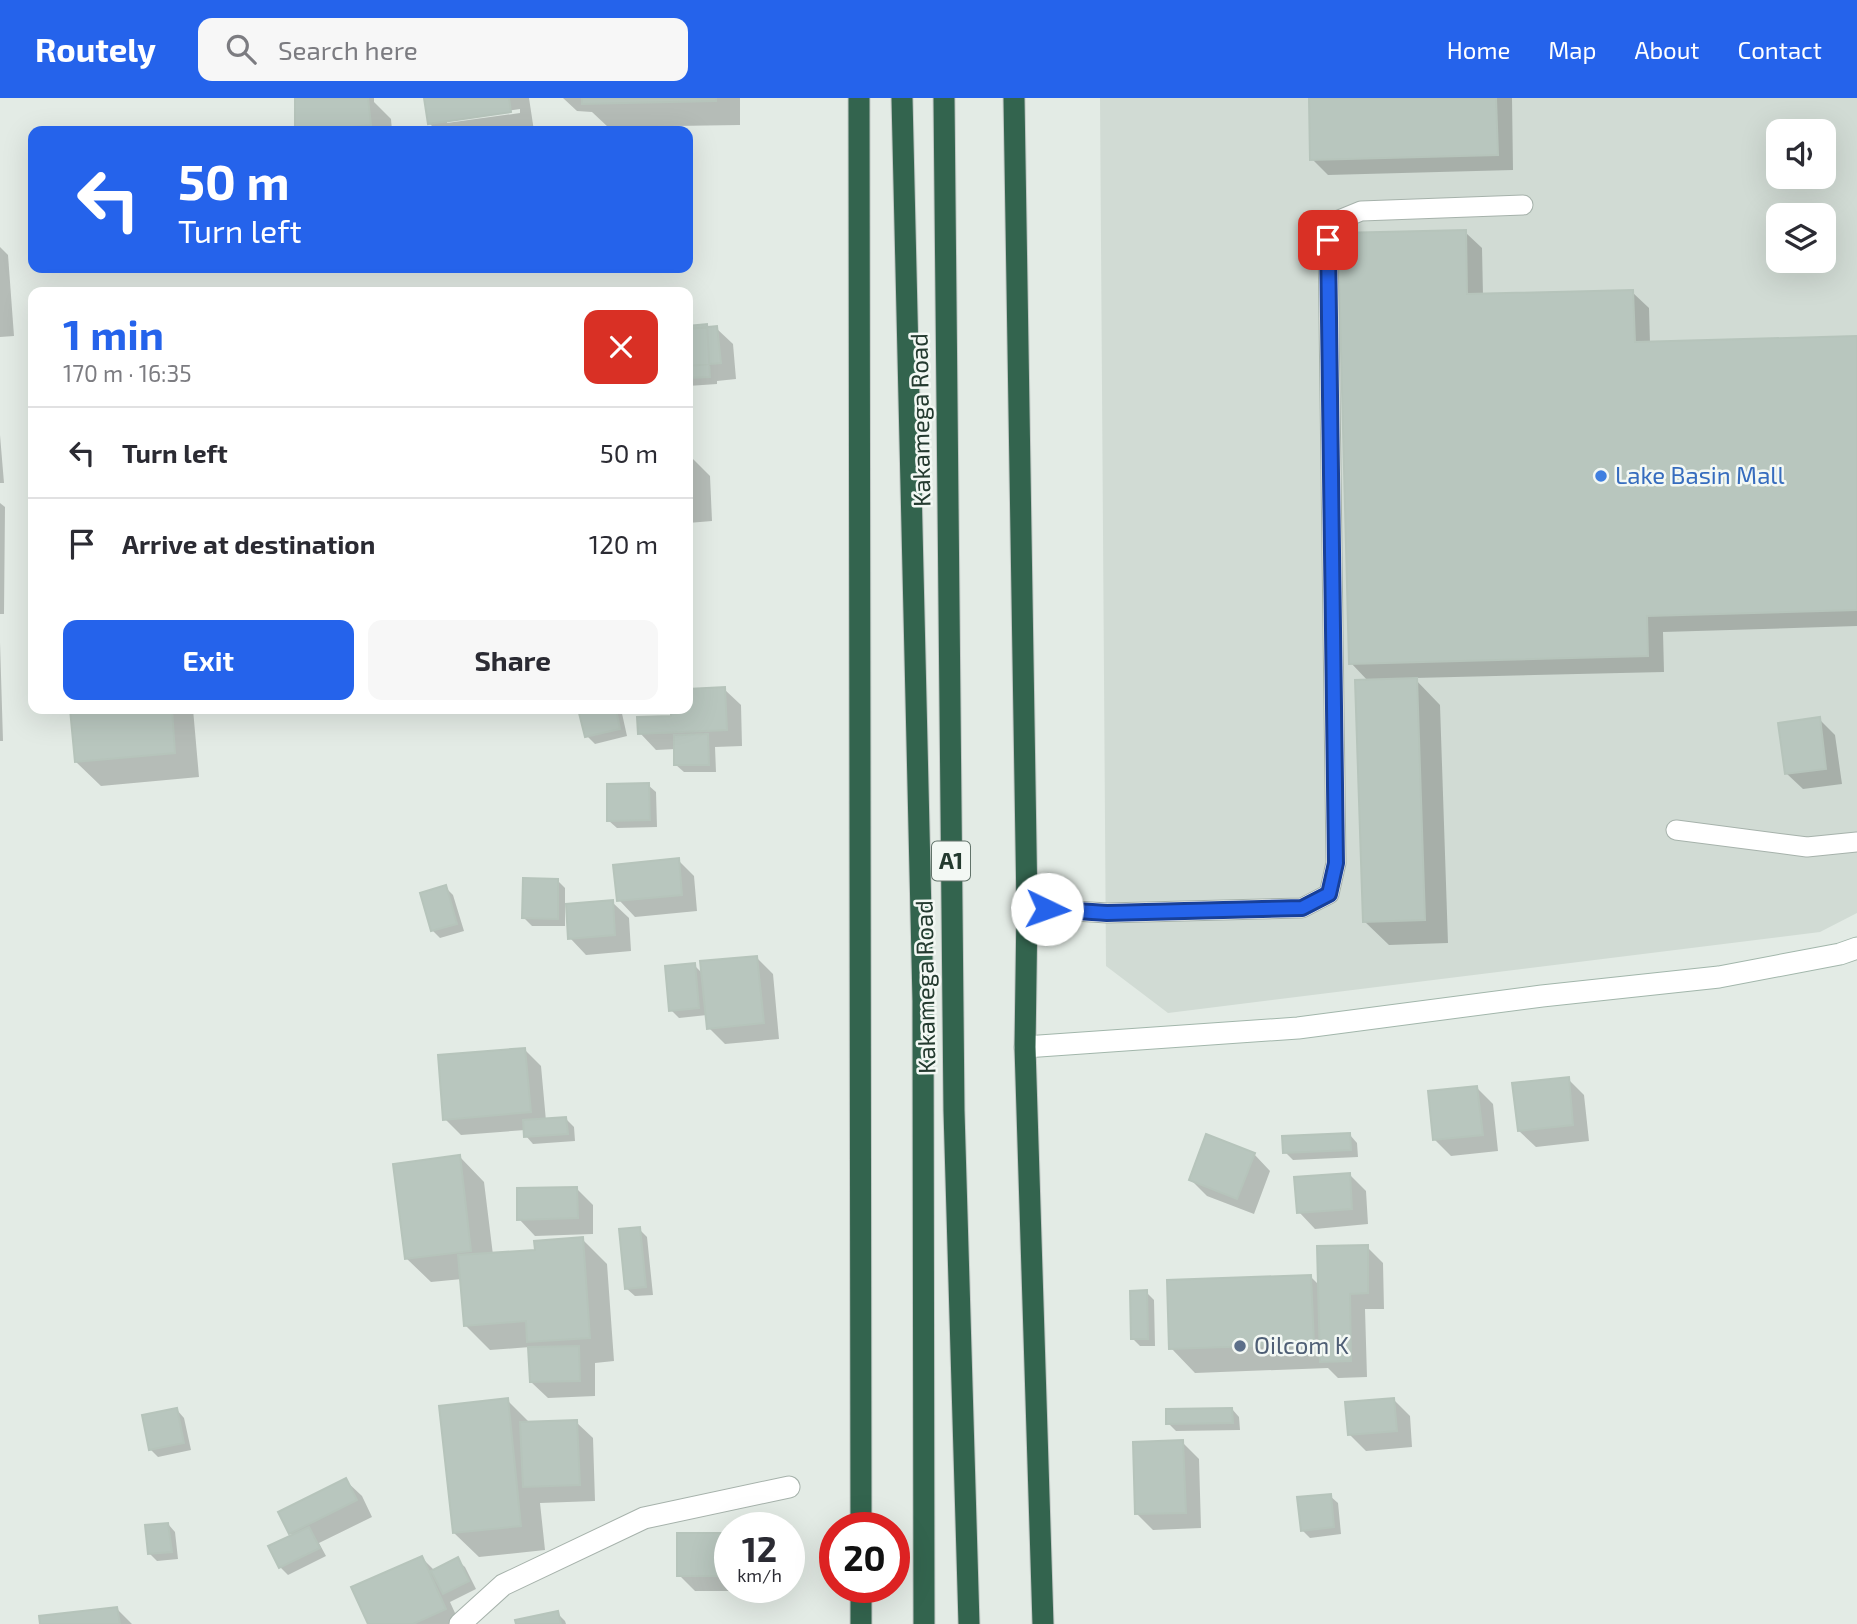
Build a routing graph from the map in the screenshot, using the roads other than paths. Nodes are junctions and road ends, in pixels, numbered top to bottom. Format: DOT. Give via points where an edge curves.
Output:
graph roads {
  1 [pos="859,98"];
  2 [pos="902,98"];
  3 [pos="944,98"];
  4 [pos="1014,98"];
  5 [pos="1523,205"];
  6 [pos="1676,830"];
  7 [pos="1857,842"];
  8 [pos="1027,908"];
  9 [pos="1857,948"];
  10 [pos="1025,1047"];
  11 [pos="789,1487"];
  12 [pos="861,1512"];
  13 [pos="861,1603"];
  14 [pos="460,1624"];
  15 [pos="861,1624"];
  16 [pos="924,1624"];
  17 [pos="968,1624"];
  18 [pos="1043,1624"];
  1 -- 12 [label="highway"];
  2 -- 16 [label="highway, Kakamega Road / A1" via="923,1001"];
  3 -- 17 [label="highway, Kakamega Road / A1" via="954,1111"];
  4 -- 8 [label="highway"];
  5 -- 8 [label="lane" via="1361,211 1339,219 1328,240 1336,863 1329,894 1302,908 1107,913"];
  6 -- 7 [label="lane" via="1807,847"];
  8 -- 10 [label="highway"];
  9 -- 10 [label="main road" via="1720,977 1298,1028"];
  10 -- 18 [label="highway"];
  11 -- 14 [label="main road" via="643,1518 503,1585"];
  13 -- 15 [label="highway"];
}
